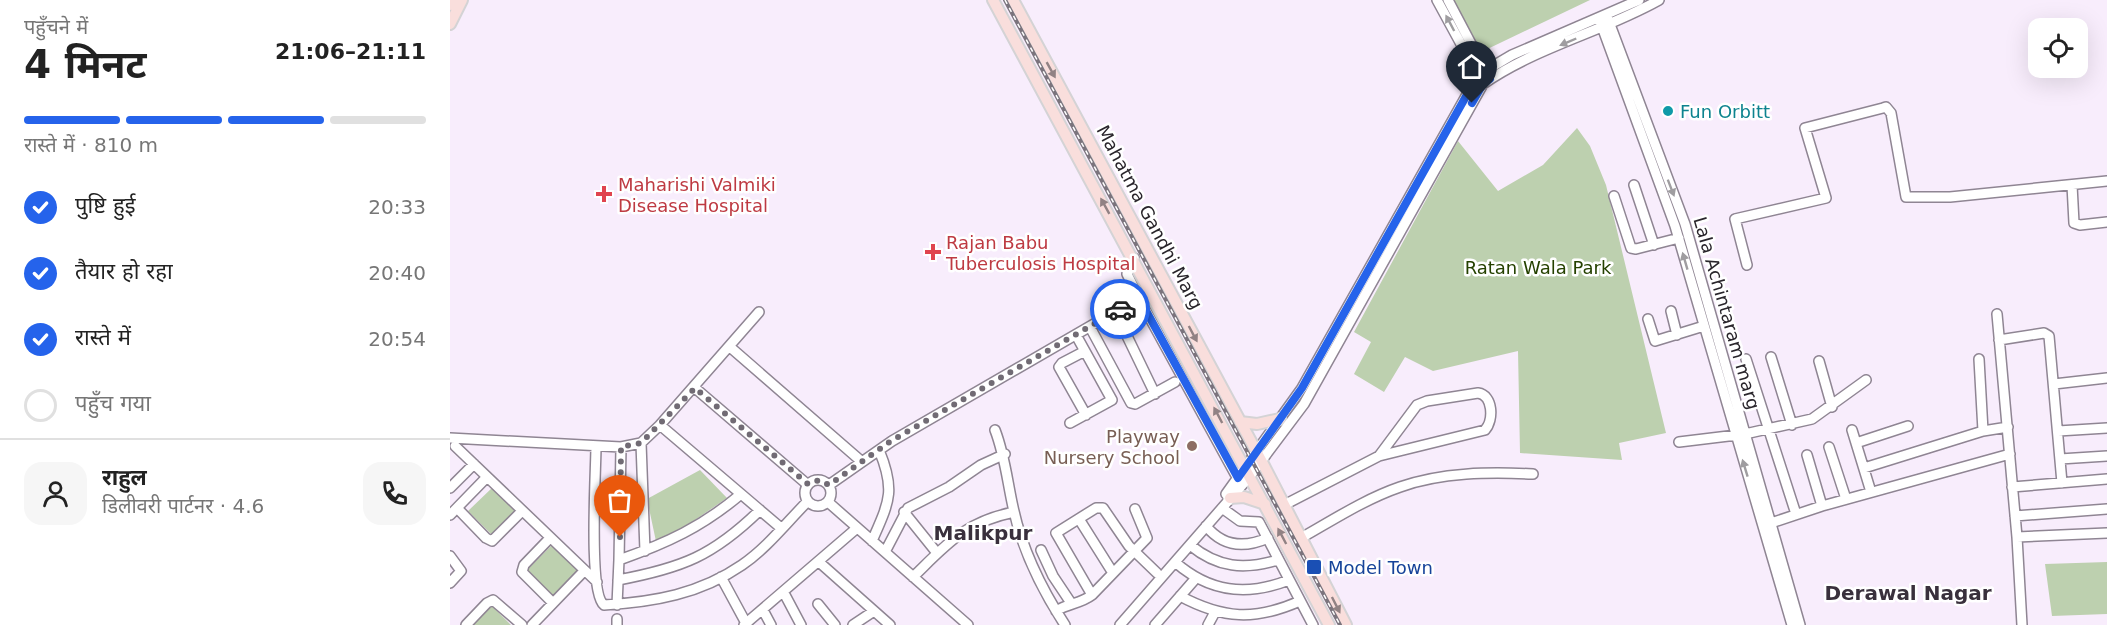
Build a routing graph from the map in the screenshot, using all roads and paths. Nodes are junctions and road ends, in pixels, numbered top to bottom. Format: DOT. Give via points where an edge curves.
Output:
graph roads {
  1 [pos="993,0"];
  2 [pos="1014,0"];
  3 [pos="1437,0"];
  4 [pos="1448,0"];
  5 [pos="1639,0"];
  6 [pos="1659,0"];
  7 [pos="456,2"];
  8 [pos="1604,22"];
  9 [pos="450,24"];
  10 [pos="1484,77"];
  11 [pos="2107,181"];
  12 [pos="1634,185"];
  13 [pos="2072,185"];
  14 [pos="1614,196"];
  15 [pos="2107,222"];
  16 [pos="1679,238"];
  17 [pos="1654,244"];
  18 [pos="1383,252"];
  19 [pos="1134,258"];
  20 [pos="1747,265"];
  21 [pos="1151,292"];
  22 [pos="1139,298"];
  23 [pos="1671,311"];
  24 [pos="759,312"];
  25 [pos="1997,314"];
  26 [pos="1648,319"];
  27 [pos="1141,320"];
  28 [pos="1704,326"];
  29 [pos="1089,327"];
  30 [pos="1076,335"];
  31 [pos="1677,335"];
  32 [pos="1999,340"];
  33 [pos="730,347"];
  34 [pos="1085,351"];
  35 [pos="1771,357"];
  36 [pos="1746,359"];
  37 [pos="1979,359"];
  38 [pos="1819,361"];
  39 [pos="2107,378"];
  40 [pos="1866,380"];
  41 [pos="1175,382"];
  42 [pos="2054,384"];
  43 [pos="695,388"];
  44 [pos="1155,394"];
  45 [pos="1832,407"];
  46 [pos="1086,415"];
  47 [pos="1280,419"];
  48 [pos="1240,422"];
  49 [pos="1070,423"];
  50 [pos="1791,425"];
  51 [pos="660,426"];
  52 [pos="1908,426"];
  53 [pos="2008,427"];
  54 [pos="2107,428"];
  55 [pos="994,430"];
  56 [pos="1768,430"];
  57 [pos="1852,430"];
  58 [pos="1983,431"];
  59 [pos="2058,431"];
  60 [pos="1745,434"];
  61 [pos="1735,435"];
  62 [pos="1679,442"];
  63 [pos="453,443"];
  64 [pos="641,443"];
  65 [pos="1856,443"];
  66 [pos="596,446"];
  67 [pos="621,447"];
  68 [pos="1829,447"];
  69 [pos="879,450"];
  70 [pos="1005,454"];
  71 [pos="2010,454"];
  72 [pos="1259,455"];
  73 [pos="1807,455"];
  74 [pos="1379,456"];
  75 [pos="2107,456"];
  76 [pos="2060,459"];
  77 [pos="861,461"];
  78 [pos="474,464"];
  79 [pos="1864,468"];
  80 [pos="1247,471"];
  81 [pos="1533,474"];
  82 [pos="487,477"];
  83 [pos="1238,478"];
  84 [pos="2107,479"];
  85 [pos="2062,483"];
  86 [pos="808,484"];
  87 [pos="829,485"];
  88 [pos="2012,487"];
  89 [pos="450,488"];
  90 [pos="1871,492"];
  91 [pos="741,494"];
  92 [pos="1230,498"];
  93 [pos="1846,499"];
  94 [pos="808,501"];
  95 [pos="828,502"];
  96 [pos="1266,505"];
  97 [pos="1284,505"];
  98 [pos="1822,506"];
  99 [pos="1222,508"];
  100 [pos="1135,509"];
  101 [pos="2107,509"];
  102 [pos="760,510"];
  103 [pos="522,511"];
  104 [pos="454,512"];
  105 [pos="904,512"];
  106 [pos="1014,512"];
  107 [pos="1796,514"];
  108 [pos="2015,516"];
  109 [pos="1079,519"];
  110 [pos="1257,520"];
  111 [pos="1767,524"];
  112 [pos="1206,526"];
  113 [pos="781,528"];
  114 [pos="857,528"];
  115 [pos="2107,533"];
  116 [pos="2017,537"];
  117 [pos="550,538"];
  118 [pos="1268,538"];
  119 [pos="1301,538"];
  120 [pos="872,541"];
  121 [pos="1190,544"];
  122 [pos="1041,550"];
  123 [pos="645,551"];
  124 [pos="1134,551"];
  125 [pos="885,552"];
  126 [pos="937,553"];
  127 [pos="450,556"];
  128 [pos="619,560"];
  129 [pos="1278,560"];
  130 [pos="819,562"];
  131 [pos="1174,562"];
  132 [pos="584,571"];
  133 [pos="1113,573"];
  134 [pos="1157,573"];
  135 [pos="721,577"];
  136 [pos="913,577"];
  137 [pos="1196,578"];
  138 [pos="618,580"];
  139 [pos="1289,580"];
  140 [pos="597,582"];
  141 [pos="450,583"];
  142 [pos="784,593"];
  143 [pos="1092,595"];
  144 [pos="1180,596"];
  145 [pos="1300,601"];
  146 [pos="553,603"];
  147 [pos="818,603"];
  148 [pos="1071,603"];
  149 [pos="617,605"];
  150 [pos="763,610"];
  151 [pos="874,610"];
  152 [pos="1056,611"];
  153 [pos="1215,612"];
  154 [pos="466,625"];
  155 [pos="522,625"];
  156 [pos="532,625"];
  157 [pos="746,625"];
  158 [pos="771,625"];
  159 [pos="801,625"];
  160 [pos="834,625"];
  161 [pos="853,625"];
  162 [pos="890,625"];
  163 [pos="968,625"];
  164 [pos="1065,625"];
  165 [pos="1112,625"];
  166 [pos="1120,625"];
  167 [pos="1155,625"];
  168 [pos="1208,625"];
  169 [pos="1312,625"];
  170 [pos="1329,625"];
  171 [pos="1346,625"];
  172 [pos="1792,625"];
  173 [pos="1800,625"];
  174 [pos="2022,625"];
  19 -- 1 [label="main road, Mahatma Gandhi Marg, one-way"];
  2 -- 48 [label="main road, Mahatma Gandhi Marg, one-way"];
  10 -- 3 [label="street, one-way"];
  4 -- 10 [label="street"];
  5 -- 8 [label="street"];
  6 -- 8 [label="street"];
  7 -- 9 [label="main road"];
  8 -- 10 [label="street"];
  8 -- 16 [label="street, Lala Achintaram marg"];
  8 -- 60 [label="street, Lala Achintaram marg, one-way" via="1685,224"];
  10 -- 18 [label="street"];
  11 -- 13 [label="street"];
  12 -- 17 [label="street"];
  13 -- 15 [label="street" via="2074,223"];
  13 -- 20 [label="street" via="1950,197 1906,197 1891,112 1886,107 1805,128 1826,198 1735,219"];
  14 -- 17 [label="street" via="1631,248"];
  16 -- 17 [label="street"];
  28 -- 16 [label="street, Lala Achintaram marg, one-way"];
  18 -- 47 [label="street"];
  18 -- 72 [label="street" via="1314,388"];
  19 -- 21 [label="main road, Mahatma Gandhi Marg"];
  19 -- 22 [label="street" via="1126,274"];
  21 -- 22 [label="street"];
  80 -- 21 [label="main road, Mahatma Gandhi Marg, one-way"];
  22 -- 29 [label="street"];
  22 -- 83 [label="street"];
  23 -- 31 [label="street"];
  24 -- 33 [label="street"];
  25 -- 32 [label="street"];
  26 -- 31 [label="street" via="1655,341"];
  27 -- 44 [label="street" via="1126,332"];
  28 -- 31 [label="street"];
  28 -- 61 [label="street, Lala Achintaram marg"];
  29 -- 30 [label="street"];
  29 -- 44 [label="street" via="1131,403"];
  30 -- 34 [label="street"];
  30 -- 69 [label="street"];
  32 -- 42 [label="street" via="2047,334"];
  32 -- 53 [label="street"];
  33 -- 43 [label="street"];
  33 -- 77 [label="street"];
  34 -- 46 [label="street" via="1112,400"];
  34 -- 46 [label="street" via="1059,367"];
  35 -- 50 [label="street"];
  36 -- 56 [label="street"];
  37 -- 58 [label="street"];
  38 -- 45 [label="street"];
  39 -- 42 [label="street"];
  40 -- 45 [label="street"];
  41 -- 44 [label="street"];
  42 -- 59 [label="street"];
  43 -- 51 [label="street"];
  43 -- 86 [label="street"];
  45 -- 50 [label="street"];
  46 -- 49 [label="street"];
  47 -- 48 [label="main road" via="1257,424"];
  47 -- 72 [label="street"];
  48 -- 72 [label="main road, Mahatma Gandhi Marg"];
  50 -- 56 [label="street"];
  51 -- 64 [label="street"];
  51 -- 91 [label="street"];
  52 -- 65 [label="street"];
  53 -- 58 [label="street"];
  53 -- 71 [label="street"];
  54 -- 59 [label="street"];
  55 -- 70 [label="street"];
  56 -- 60 [label="street"];
  56 -- 107 [label="street"];
  57 -- 65 [label="street"];
  58 -- 79 [label="street"];
  59 -- 76 [label="street"];
  60 -- 61 [label="street"];
  60 -- 111 [label="street, Lala Achintaram marg"];
  61 -- 62 [label="street"];
  111 -- 61 [label="street, Lala Achintaram marg, one-way"];
  63 -- 66 [label="street"];
  63 -- 78 [label="street"];
  64 -- 67 [label="street"];
  64 -- 123 [label="street"];
  65 -- 79 [label="street"];
  66 -- 67 [label="street"];
  66 -- 140 [label="street"];
  67 -- 128 [label="street"];
  68 -- 93 [label="street"];
  69 -- 77 [label="street"];
  69 -- 120 [label="street" via="890,475 890,488 884,515"];
  70 -- 105 [label="street" via="913,503"];
  70 -- 106 [label="street"];
  71 -- 88 [label="street"];
  71 -- 90 [label="street"];
  72 -- 80 [label="street"];
  72 -- 97 [label="main road, Mahatma Gandhi Marg"];
  73 -- 98 [label="street"];
  74 -- 74 [label="street" via="1417,405 1478,393 1489,400 1490,423 1485,430"];
  74 -- 97 [label="street"];
  75 -- 76 [label="street"];
  76 -- 85 [label="street"];
  77 -- 87 [label="street"];
  78 -- 82 [label="street"];
  78 -- 89 [label="street"];
  79 -- 90 [label="street"];
  80 -- 83 [label="street"];
  80 -- 92 [label="street"];
  80 -- 96 [label="main road, Mahatma Gandhi Marg"];
  81 -- 119 [label="street" via="1449,476 1402,486"];
  82 -- 103 [label="street"];
  82 -- 104 [label="street"];
  83 -- 134 [label="street"];
  84 -- 85 [label="street"];
  85 -- 88 [label="street"];
  86 -- 87 [label="street" via="819,480"];
  86 -- 94 [label="street"];
  87 -- 95 [label="street"];
  88 -- 108 [label="street"];
  90 -- 93 [label="street"];
  91 -- 102 [label="street"];
  91 -- 123 [label="street" via="699,527"];
  92 -- 96 [label="main road" via="1244,497"];
  92 -- 99 [label="street"];
  93 -- 98 [label="street"];
  94 -- 95 [label="street" via="818,506"];
  94 -- 113 [label="street"];
  95 -- 114 [label="street"];
  96 -- 110 [label="street"];
  170 -- 96 [label="main road, Mahatma Gandhi Marg, one-way"];
  97 -- 119 [label="main road, Mahatma Gandhi Marg"];
  98 -- 107 [label="street"];
  99 -- 110 [label="street" via="1240,521"];
  99 -- 112 [label="street"];
  100 -- 124 [label="street" via="1147,535"];
  101 -- 108 [label="street"];
  102 -- 113 [label="street"];
  102 -- 138 [label="street" via="730,537 688,563"];
  103 -- 104 [label="street" via="492,541"];
  103 -- 117 [label="street"];
  105 -- 125 [label="street"];
  105 -- 126 [label="street"];
  106 -- 126 [label="street" via="987,517 962,530"];
  106 -- 152 [label="street" via="1032,567"];
  107 -- 111 [label="street"];
  108 -- 116 [label="street"];
  109 -- 124 [label="street" via="1103,508"];
  109 -- 133 [label="street"];
  109 -- 143 [label="street" via="1054,530"];
  110 -- 118 [label="street"];
  111 -- 172 [label="street, Lala Achintaram marg"];
  111 -- 173 [label="street, Lala Achintaram marg"];
  112 -- 118 [label="street" via="1218,538 1237,545"];
  112 -- 121 [label="street"];
  113 -- 135 [label="street" via="743,564"];
  114 -- 120 [label="street"];
  114 -- 130 [label="street"];
  115 -- 116 [label="street"];
  116 -- 174 [label="street"];
  117 -- 132 [label="street"];
  117 -- 146 [label="street" via="522,572"];
  118 -- 129 [label="street"];
  119 -- 171 [label="main road, Mahatma Gandhi Marg, one-way"];
  120 -- 125 [label="street"];
  121 -- 129 [label="street" via="1220,564 1236,567 1256,567"];
  121 -- 131 [label="street"];
  122 -- 148 [label="street"];
  123 -- 128 [label="street"];
  124 -- 133 [label="street"];
  124 -- 134 [label="street"];
  125 -- 136 [label="street"];
  126 -- 136 [label="street"];
  127 -- 141 [label="street" via="461,571"];
  128 -- 138 [label="street"];
  129 -- 139 [label="street"];
  130 -- 142 [label="street"];
  130 -- 151 [label="street"];
  131 -- 137 [label="street"];
  131 -- 166 [label="street"];
  132 -- 140 [label="street"];
  132 -- 146 [label="street"];
  133 -- 143 [label="street"];
  134 -- 165 [label="street"];
  135 -- 149 [label="street" via="678,596"];
  135 -- 157 [label="street"];
  136 -- 163 [label="street"];
  137 -- 139 [label="street" via="1212,586 1242,591"];
  137 -- 144 [label="street"];
  138 -- 149 [label="street"];
  139 -- 145 [label="street"];
  140 -- 149 [label="street" via="600,603"];
  142 -- 150 [label="street"];
  142 -- 159 [label="street"];
  143 -- 148 [label="street" via="1078,604"];
  144 -- 153 [label="street"];
  144 -- 167 [label="street"];
  145 -- 153 [label="street" via="1257,615"];
  145 -- 169 [label="street"];
  146 -- 156 [label="street"];
  147 -- 160 [label="street"];
  148 -- 152 [label="street"];
  150 -- 157 [label="street"];
  150 -- 158 [label="street"];
  151 -- 161 [label="street"];
  151 -- 162 [label="street"];
  152 -- 164 [label="street"];
  153 -- 168 [label="street"];
  154 -- 155 [label="street" via="493,600"];
}
